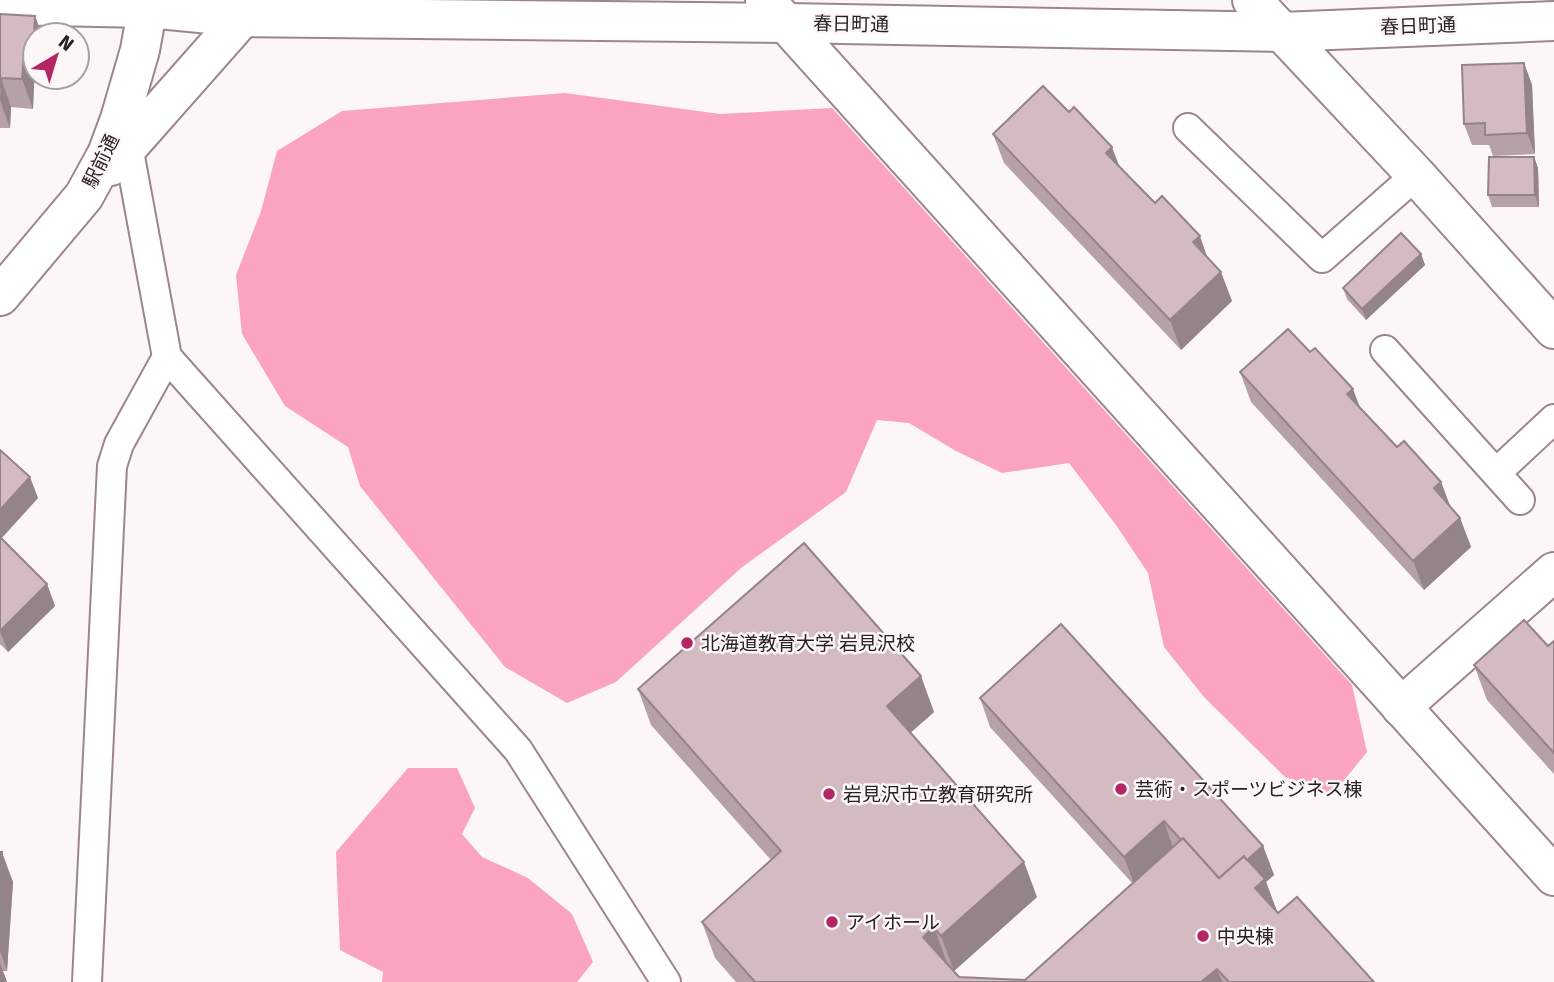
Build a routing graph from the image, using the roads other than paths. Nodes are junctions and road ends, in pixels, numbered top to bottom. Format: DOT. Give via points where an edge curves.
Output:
graph roads {
  1 [pos="1252,0"];
  2 [pos="148,4"];
  3 [pos="0,5"];
  4 [pos="249,9"];
  5 [pos="776,11"];
  6 [pos="1546,14"];
  7 [pos="1281,32"];
  8 [pos="1188,128"];
  9 [pos="128,146"];
  10 [pos="1416,175"];
  11 [pos="84,196"];
  12 [pos="0,296"];
  13 [pos="1554,328"];
  14 [pos="1385,351"];
  15 [pos="167,357"];
  16 [pos="1554,419"];
  17 [pos="1496,472"];
  18 [pos="1520,500"];
  19 [pos="1554,572"];
  20 [pos="1401,707"];
  21 [pos="1554,876"];
  22 [pos="88,982"];
  23 [pos="666,982"];
  1 -- 7 [label="street"];
  2 -- 3 [label="street, 春日町通"];
  2 -- 4 [label="street, 春日町通"];
  2 -- 11 [label="street, 駅前通" via="120,119"];
  4 -- 5 [label="street, 春日町通"];
  4 -- 9 [label="street"];
  5 -- 7 [label="street, 春日町通"];
  5 -- 20 [label="street"];
  6 -- 7 [label="street, 春日町通"];
  7 -- 10 [label="street"];
  8 -- 10 [label="lane" via="1322,258"];
  9 -- 11 [label="street"];
  9 -- 15 [label="lane"];
  10 -- 13 [label="street"];
  11 -- 12 [label="street, 駅前通"];
  14 -- 17 [label="lane"];
  15 -- 22 [label="lane" via="119,444 113,466"];
  15 -- 23 [label="lane" via="518,750"];
  16 -- 17 [label="lane"];
  17 -- 18 [label="lane"];
  19 -- 20 [label="street"];
  20 -- 21 [label="street"];
}
